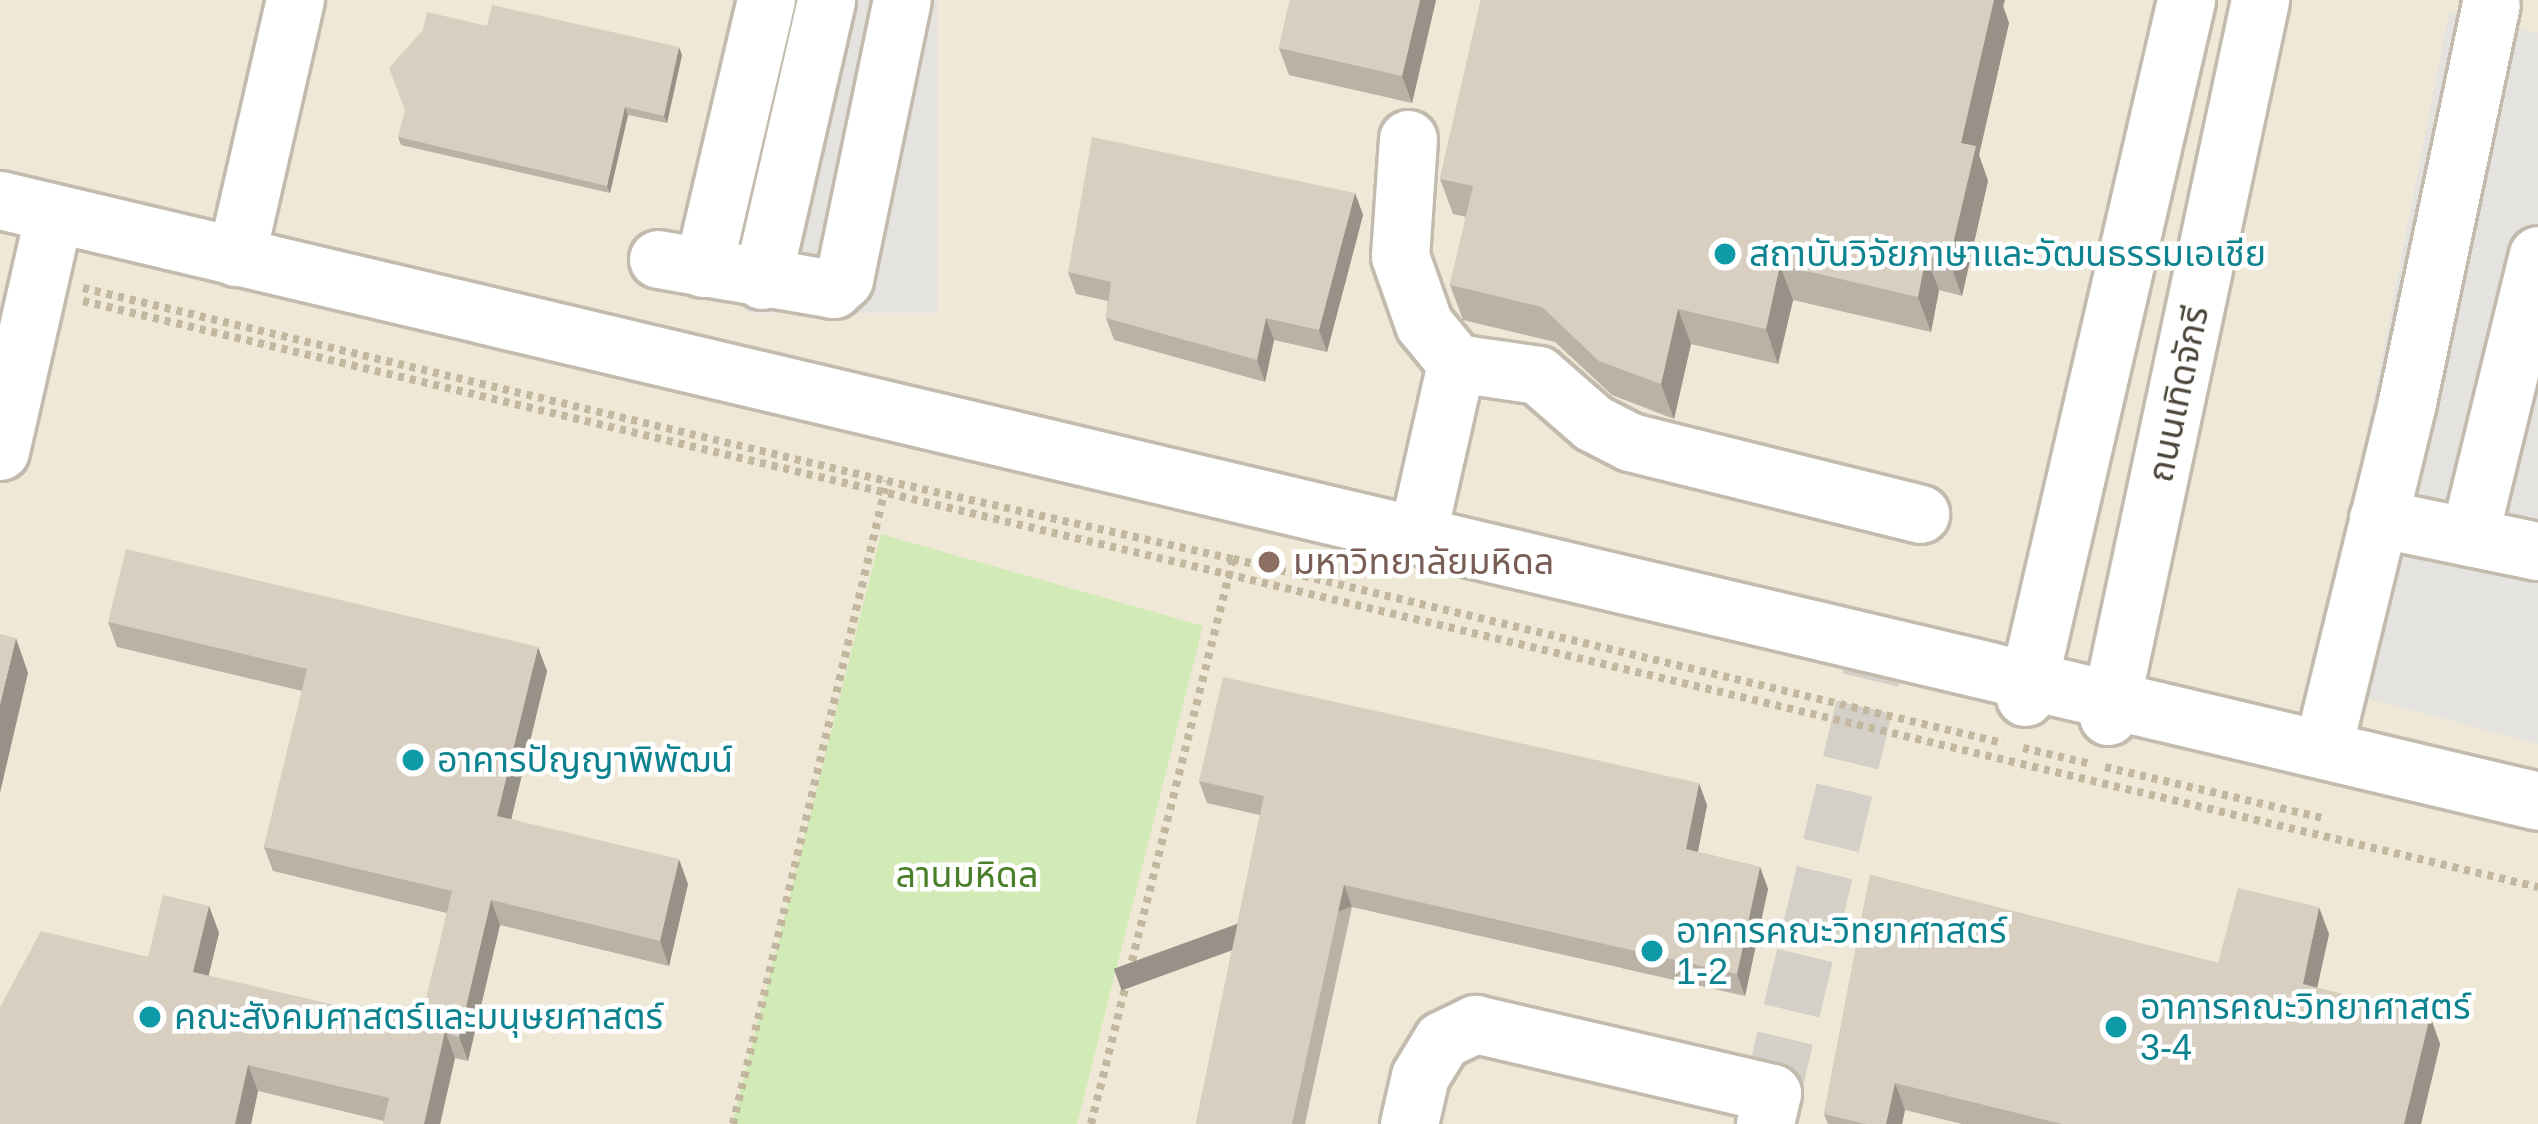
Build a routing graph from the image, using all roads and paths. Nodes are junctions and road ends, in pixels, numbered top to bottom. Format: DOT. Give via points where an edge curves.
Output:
graph roads {
  1 [pos="295,0"];
  2 [pos="766,0"];
  3 [pos="826,0"];
  4 [pos="902,0"];
  5 [pos="2186,0"];
  6 [pos="2260,0"];
  7 [pos="2500,6"];
  8 [pos="1408,140"];
  9 [pos="0,200"];
  10 [pos="36,249"];
  11 [pos="2538,255"];
  12 [pos="236,257"];
  13 [pos="762,280"];
  14 [pos="1456,362"];
  15 [pos="0,451"];
  16 [pos="886,486"];
  17 [pos="1920,514"];
  18 [pos="2378,518"];
  19 [pos="1418,532"];
  20 [pos="2468,537"];
  21 [pos="2538,551"];
  22 [pos="1233,560"];
  23 [pos="1230,575"];
  24 [pos="2027,688"];
  25 [pos="2111,707"];
  26 [pos="2324,747"];
  27 [pos="2538,800"];
  28 [pos="2538,816"];
  29 [pos="2326,819"];
  30 [pos="2538,887"];
  31 [pos="733,1124"];
  32 [pos="1091,1124"];
  33 [pos="1409,1124"];
  34 [pos="1765,1124"];
  1 -- 12 [label="lane"];
  2 -- 13 [label="lane" via="681,264"];
  3 -- 13 [label="lane"];
  4 -- 13 [label="lane" via="844,279 833,289"];
  5 -- 24 [label="lane"];
  6 -- 25 [label="lane, ถนนเทิดจักรี"];
  7 -- 18 [label="lane"];
  8 -- 14 [label="lane" via="1400,256 1424,324"];
  9 -- 10 [label="lane"];
  10 -- 12 [label="lane"];
  10 -- 15 [label="lane"];
  10 -- 16 [label="path"];
  10 -- 24 [label="lane"];
  11 -- 20 [label="lane"];
  12 -- 19 [label="lane"];
  14 -- 17 [label="lane" via="1538,375 1593,423 1630,442"];
  14 -- 19 [label="lane"];
  16 -- 22 [label="path"];
  16 -- 23 [label="path"];
  16 -- 31 [label="path"];
  18 -- 20 [label="lane"];
  18 -- 26 [label="lane"];
  19 -- 24 [label="lane"];
  20 -- 21 [label="lane"];
  22 -- 23 [label="path"];
  22 -- 29 [label="path"];
  23 -- 30 [label="path"];
  23 -- 32 [label="path"];
  24 -- 25 [label="lane"];
  25 -- 26 [label="lane"];
  25 -- 28 [label="lane"];
  26 -- 27 [label="lane"];
  33 -- 34 [label="lane" via="1420,1076 1442,1040 1475,1024 1772,1093"];
}
